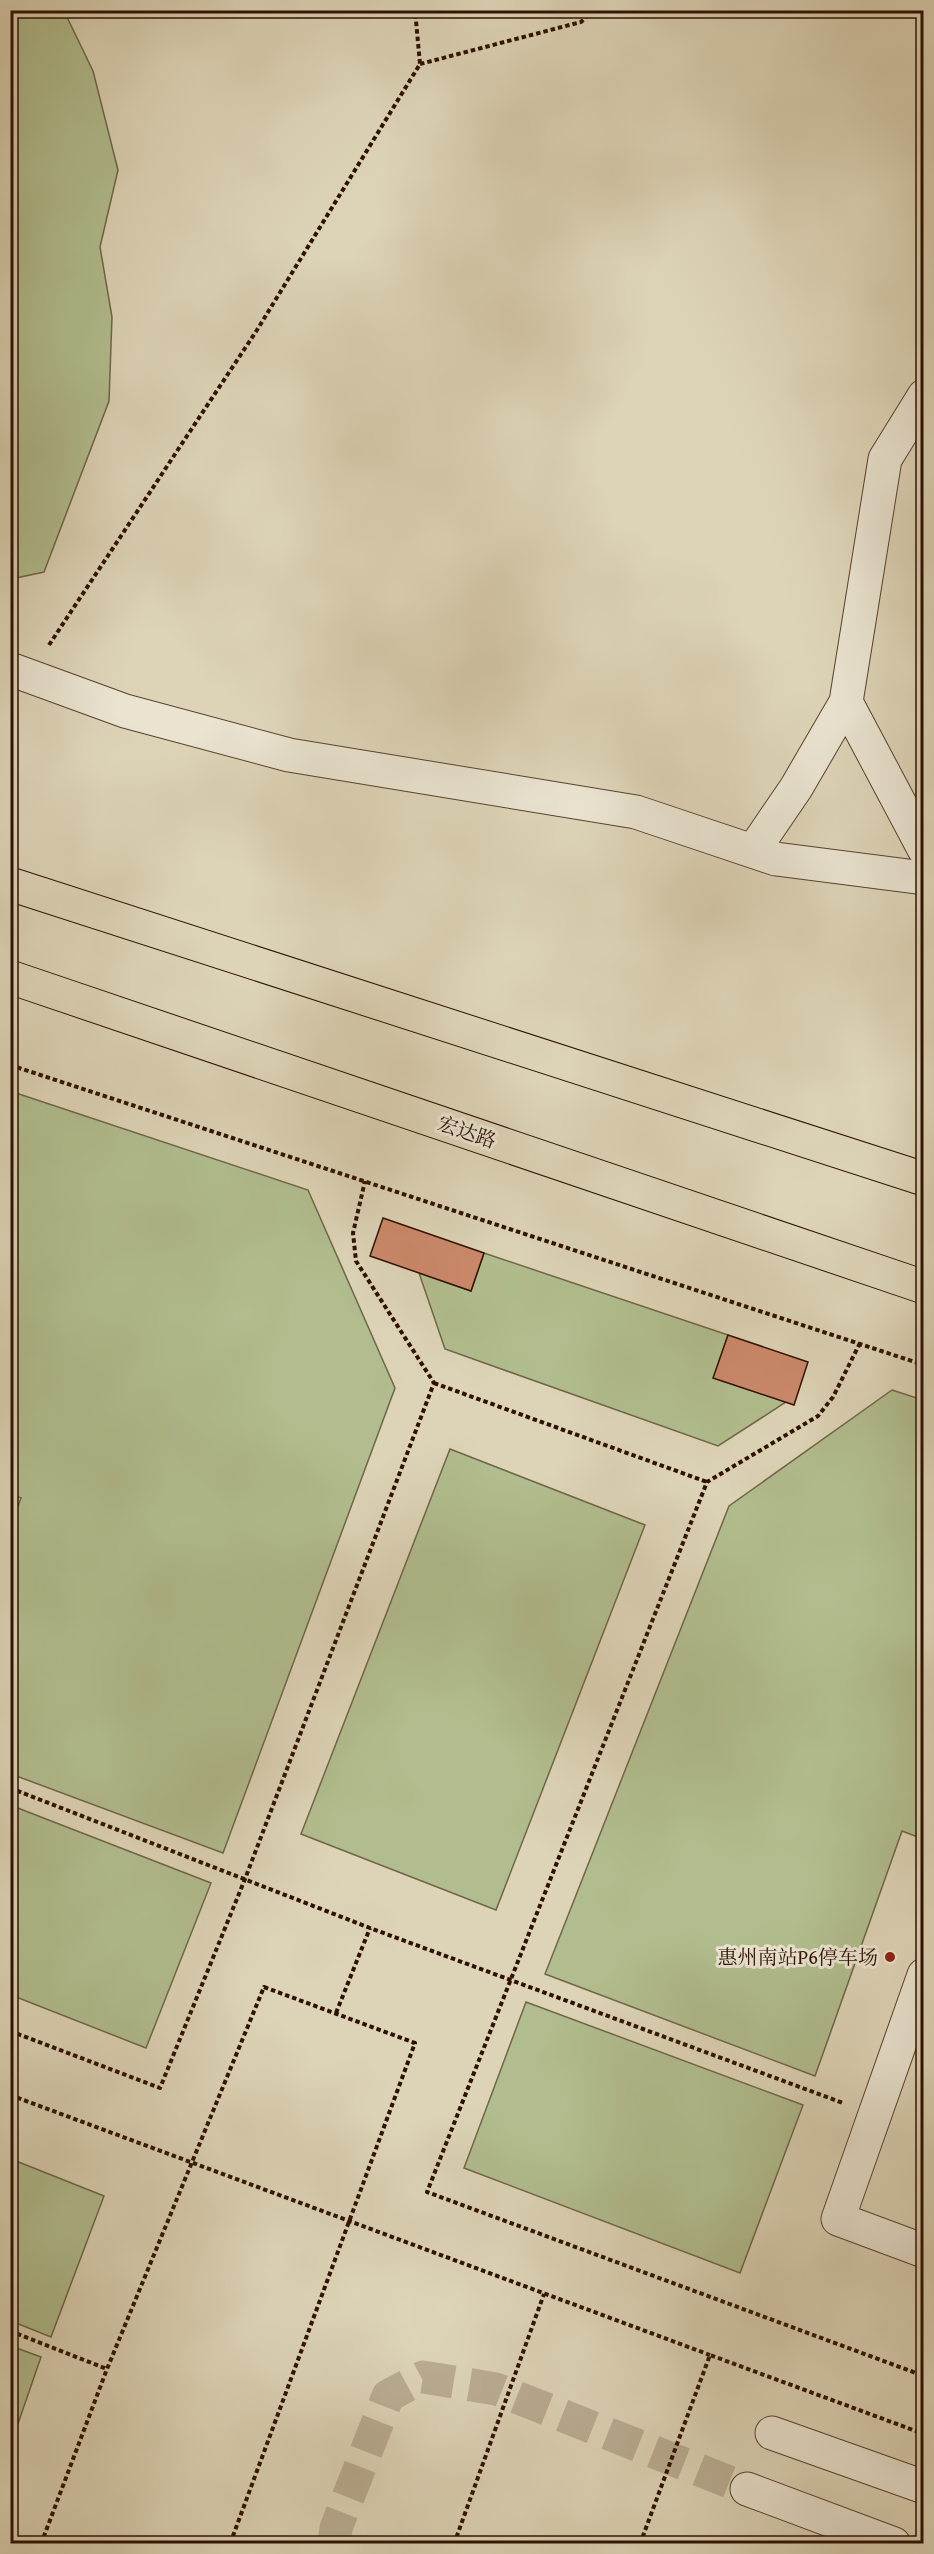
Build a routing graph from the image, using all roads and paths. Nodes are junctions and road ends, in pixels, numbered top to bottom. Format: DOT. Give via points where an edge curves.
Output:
graph roads {
  1 [pos="415,10"];
  2 [pos="593,10"];
  3 [pos="420,64"];
  4 [pos="924,396"];
  5 [pos="20,673"];
  6 [pos="846,702"];
  7 [pos="924,849"];
  8 [pos="753,851"];
  9 [pos="924,878"];
  10 [pos="10,884"];
  11 [pos="10,977"];
  12 [pos="10,1065"];
  13 [pos="924,1179"];
  14 [pos="364,1181"];
  15 [pos="924,1287"];
  16 [pos="860,1343"];
  17 [pos="924,1365"];
  18 [pos="434,1383"];
  19 [pos="707,1482"];
  20 [pos="10,1788"];
  21 [pos="246,1879"];
  22 [pos="370,1928"];
  23 [pos="924,1975"];
  24 [pos="509,1980"];
  25 [pos="336,2013"];
  26 [pos="10,2031"];
  27 [pos="10,2095"];
  28 [pos="874,2115"];
  29 [pos="191,2163"];
  30 [pos="348,2222"];
  31 [pos="924,2251"];
  32 [pos="544,2294"];
  33 [pos="10,2331"];
  34 [pos="710,2355"];
  35 [pos="107,2368"];
  36 [pos="924,2376"];
  37 [pos="772,2433"];
  38 [pos="924,2434"];
  39 [pos="924,2487"];
  40 [pos="747,2489"];
  41 [pos="41,2544"];
  42 [pos="230,2544"];
  43 [pos="454,2544"];
  44 [pos="640,2544"];
  45 [pos="894,2544"];
  1 -- 3 [label="path"];
  2 -- 3 [label="path" via="581,22"];
  3 -- 5 [label="path" via="257,330"];
  4 -- 6 [label="street" via="885,459"];
  5 -- 8 [label="street" via="125,711 289,755 636,812"];
  6 -- 7 [label="street"];
  6 -- 8 [label="street" via="796,788"];
  8 -- 9 [label="street" via="776,859"];
  10 -- 13 [label="main road"];
  11 -- 15 [label="main road, 宏达路"];
  12 -- 14 [label="path"];
  14 -- 16 [label="path"];
  14 -- 18 [label="path" via="353,1233 356,1261"];
  16 -- 17 [label="path"];
  16 -- 19 [label="path" via="833,1397 818,1416"];
  18 -- 19 [label="path"];
  18 -- 21 [label="path"];
  19 -- 24 [label="path"];
  20 -- 21 [label="path"];
  21 -- 22 [label="path"];
  21 -- 26 [label="path" via="160,2088"];
  22 -- 24 [label="path"];
  22 -- 25 [label="path"];
  23 -- 28 [label="street"];
  24 -- 28 [label="path"];
  24 -- 36 [label="path" via="427,2192"];
  25 -- 29 [label="path" via="264,1987"];
  25 -- 30 [label="path" via="415,2043"];
  27 -- 29 [label="path"];
  28 -- 31 [label="street" via="838,2219"];
  29 -- 30 [label="path"];
  29 -- 35 [label="path"];
  30 -- 32 [label="path"];
  30 -- 42 [label="path"];
  32 -- 34 [label="path"];
  32 -- 43 [label="path"];
  33 -- 35 [label="path"];
  34 -- 38 [label="path"];
  34 -- 44 [label="path"];
  35 -- 41 [label="path"];
  37 -- 39 [label="street"];
  40 -- 45 [label="street"];
}
